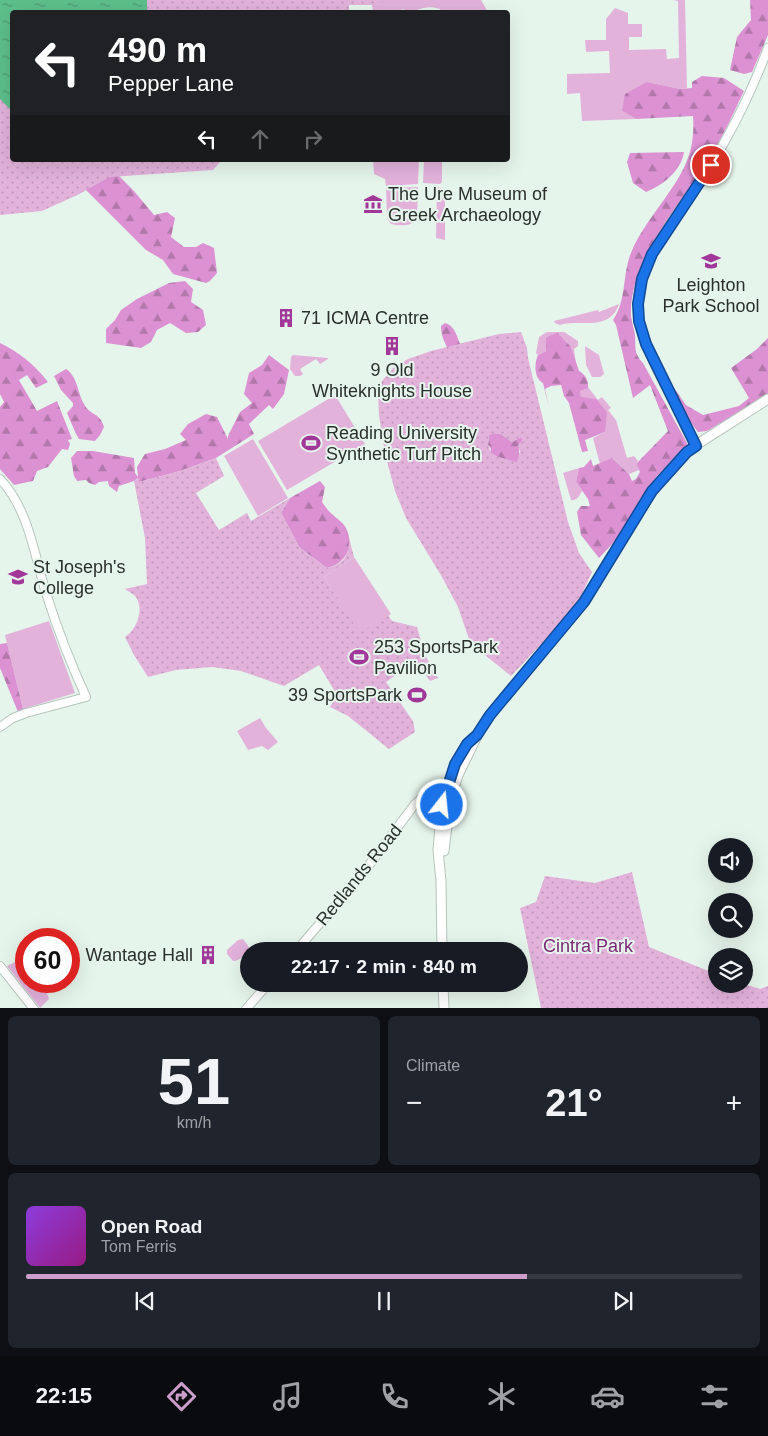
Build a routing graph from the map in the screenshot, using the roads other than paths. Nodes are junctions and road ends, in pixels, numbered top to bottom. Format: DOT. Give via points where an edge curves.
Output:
graph roads {
  1 [pos="768,48"];
  2 [pos="768,399"];
  3 [pos="696,446"];
  4 [pos="0,479"];
  5 [pos="0,727"];
  6 [pos="447,799"];
  7 [pos="304,942"];
  8 [pos="442,942"];
  9 [pos="0,966"];
  10 [pos="261,992"];
  11 [pos="443,992"];
  12 [pos="34,1008"];
  13 [pos="246,1008"];
  14 [pos="444,1008"];
  1 -- 3 [label="street" via="726,140 652,254 639,293 639,321 646,344"];
  2 -- 3 [label="main road"];
  3 -- 6 [label="main road" via="652,491 584,602 490,715"];
  4 -- 5 [label="street" via="26,521 58,631 86,697 26,713"];
  6 -- 7 [label="street, Redlands Road" via="428,794 416,804 360,877"];
  6 -- 8 [label="main road" via="444,851 440,864"];
  9 -- 12 [label="street"];
  10 -- 13 [label="street"];
  11 -- 14 [label="main road"];
}
